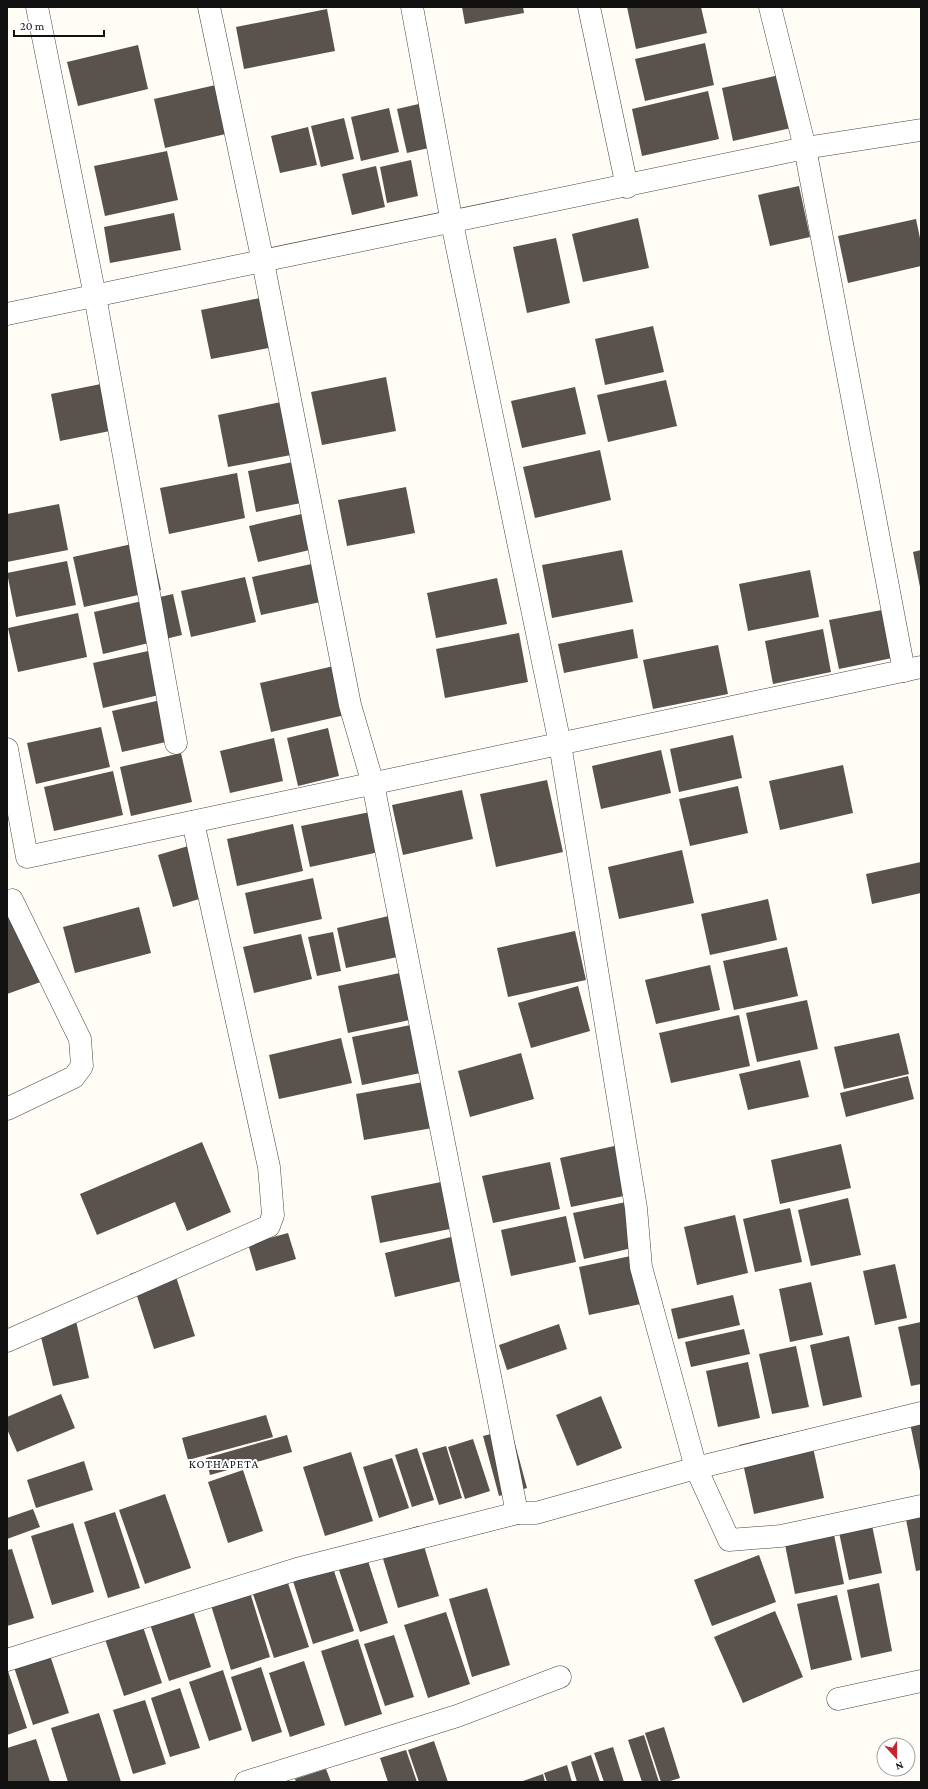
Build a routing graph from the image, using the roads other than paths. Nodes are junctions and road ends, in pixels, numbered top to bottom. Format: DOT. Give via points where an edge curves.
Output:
graph roads {
  1 [pos="37,7"];
  2 [pos="209,7"];
  3 [pos="412,7"];
  4 [pos="589,7"];
  5 [pos="770,7"];
  6 [pos="921,130"];
  7 [pos="805,148"];
  8 [pos="627,186"];
  9 [pos="452,223"];
  10 [pos="263,262"];
  11 [pos="95,296"];
  12 [pos="7,314"];
  13 [pos="912,669"];
  14 [pos="176,743"];
  15 [pos="560,744"];
  16 [pos="7,749"];
  17 [pos="373,784"];
  18 [pos="193,822"];
  19 [pos="7,904"];
  20 [pos="7,1109"];
  21 [pos="7,1341"];
  22 [pos="921,1413"];
  23 [pos="696,1468"];
  24 [pos="921,1506"];
  25 [pos="517,1513"];
  26 [pos="7,1660"];
  27 [pos="560,1677"];
  28 [pos="921,1681"];
  29 [pos="838,1699"];
  30 [pos="246,1782"];
  1 -- 11 [label="street"];
  2 -- 10 [label="street"];
  3 -- 9 [label="street"];
  4 -- 8 [label="street"];
  5 -- 7 [label="street"];
  6 -- 7 [label="street"];
  7 -- 8 [label="street"];
  7 -- 13 [label="street"];
  8 -- 9 [label="street"];
  9 -- 10 [label="street"];
  9 -- 15 [label="street"];
  10 -- 11 [label="street"];
  10 -- 17 [label="street" via="350,705"];
  11 -- 12 [label="street"];
  11 -- 14 [label="street"];
  13 -- 15 [label="street"];
  15 -- 17 [label="street"];
  15 -- 23 [label="street" via="636,1208 641,1267"];
  16 -- 18 [label="street" via="27,857"];
  17 -- 18 [label="street"];
  17 -- 25 [label="street"];
  18 -- 21 [label="street" via="269,1167 274,1215 269,1226"];
  19 -- 20 [label="street" via="12,900 80,1039 82,1066 74,1077"];
  22 -- 23 [label="street"];
  23 -- 24 [label="street" via="729,1540 781,1536"];
  23 -- 25 [label="street" via="536,1513"];
  25 -- 26 [label="street" via="297,1569"];
  27 -- 30 [label="street" via="457,1716"];
  28 -- 29 [label="street"];
}
